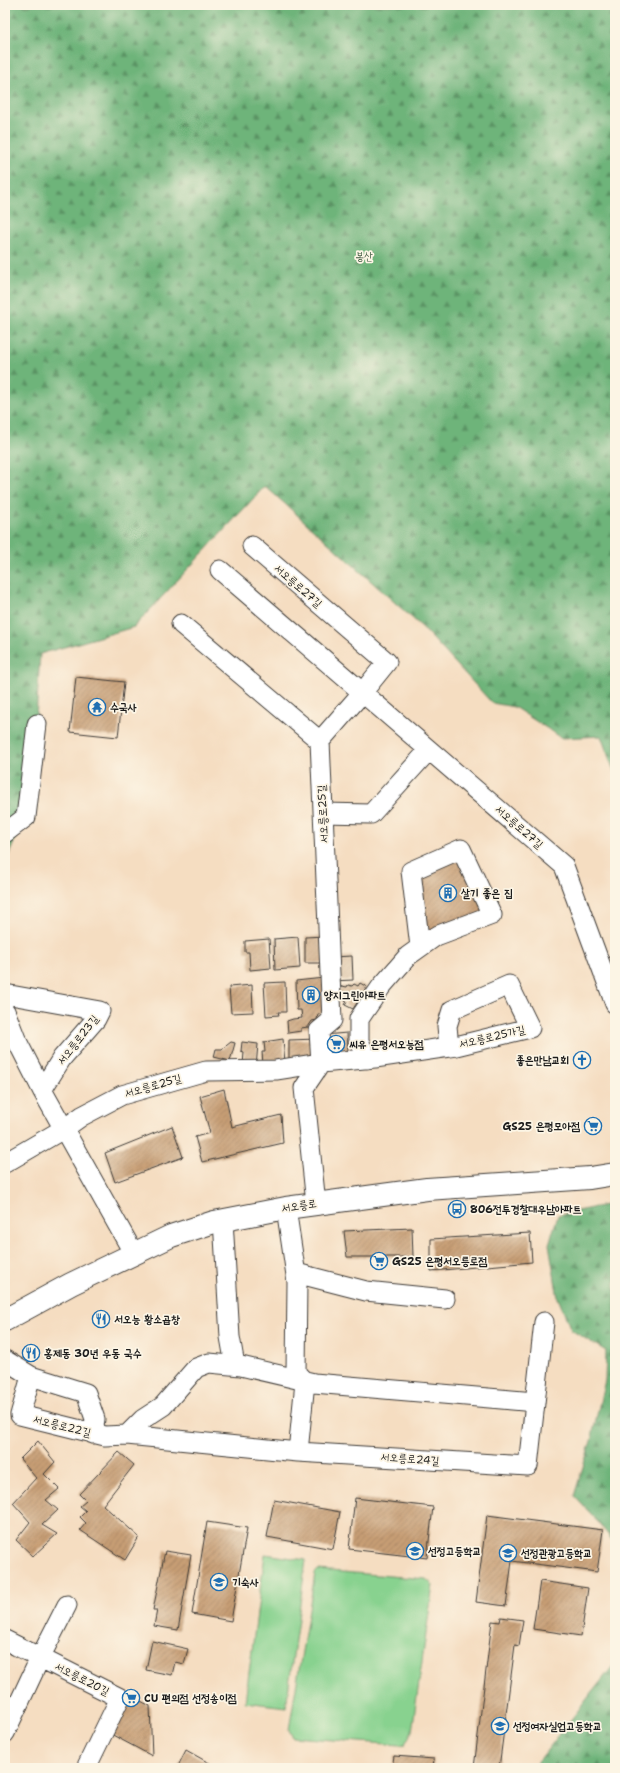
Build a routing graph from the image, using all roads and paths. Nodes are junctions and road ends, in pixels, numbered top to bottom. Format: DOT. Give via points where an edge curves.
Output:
graph roads {
  1 [pos="252,546"];
  2 [pos="220,570"];
  3 [pos="181,624"];
  4 [pos="362,693"];
  5 [pos="37,724"];
  6 [pos="320,741"];
  7 [pos="429,750"];
  8 [pos="323,813"];
  9 [pos="5,832"];
  10 [pos="420,947"];
  11 [pos="5,994"];
  12 [pos="615,1004"];
  13 [pos="5,1011"];
  14 [pos="10,1045"];
  15 [pos="449,1047"];
  16 [pos="367,1059"];
  17 [pos="321,1063"];
  18 [pos="42,1090"];
  19 [pos="65,1128"];
  20 [pos="5,1163"];
  21 [pos="615,1174"];
  22 [pos="316,1204"];
  23 [pos="286,1208"];
  24 [pos="223,1220"];
  25 [pos="134,1254"];
  26 [pos="296,1273"];
  27 [pos="445,1299"];
  28 [pos="5,1320"];
  29 [pos="544,1322"];
  30 [pos="5,1360"];
  31 [pos="235,1366"];
  32 [pos="31,1376"];
  33 [pos="305,1382"];
  34 [pos="535,1402"];
  35 [pos="93,1434"];
  36 [pos="127,1435"];
  37 [pos="298,1452"];
  38 [pos="67,1605"];
  39 [pos="5,1640"];
  40 [pos="40,1658"];
  41 [pos="5,1733"];
  42 [pos="86,1768"];
  1 -- 4 [label="street, 서오릉로27길" via="386,662"];
  2 -- 4 [label="street, 서오릉로27길"];
  3 -- 6 [label="street"];
  4 -- 6 [label="street"];
  4 -- 7 [label="street, 서오릉로27길"];
  5 -- 9 [label="street" via="26,817"];
  6 -- 8 [label="street, 서오릉로25길"];
  7 -- 8 [label="street" via="371,814"];
  7 -- 12 [label="street, 서오릉로27길" via="564,866"];
  8 -- 17 [label="street, 서오릉로25길" via="332,1020 319,1031"];
  10 -- 10 [label="street" via="436,936 492,915 461,849 411,871"];
  10 -- 16 [label="street" via="408,956 359,1019 359,1041"];
  11 -- 18 [label="street, 서오릉로23길" via="100,1011 62,1058"];
  13 -- 14 [label="street"];
  14 -- 18 [label="street"];
  15 -- 16 [label="street, 서오릉로25가길"];
  16 -- 17 [label="street, 서오릉로25가길"];
  17 -- 19 [label="street, 서오릉로25길" via="276,1070 206,1071 122,1095"];
  17 -- 22 [label="street" via="304,1088"];
  18 -- 19 [label="street"];
  19 -- 20 [label="street, 서오릉로25길"];
  19 -- 25 [label="street"];
  21 -- 22 [label="main road, 서오릉로" via="427,1189"];
  22 -- 23 [label="main road, 서오릉로"];
  23 -- 24 [label="main road, 서오릉로"];
  23 -- 26 [label="street"];
  24 -- 25 [label="main road, 서오릉로" via="171,1236"];
  24 -- 31 [label="street" via="230,1337"];
  25 -- 28 [label="main road, 서오릉로"];
  26 -- 27 [label="street" via="366,1291"];
  26 -- 33 [label="street" via="296,1373"];
  29 -- 34 [label="street, 서오릉로24길"];
  30 -- 32 [label="street"];
  31 -- 33 [label="street"];
  31 -- 36 [label="street" via="209,1364 196,1368 163,1406 143,1419"];
  32 -- 35 [label="street" via="86,1393 95,1419"];
  32 -- 35 [label="street, 서오릉로22길" via="20,1415"];
  33 -- 34 [label="street"];
  33 -- 37 [label="street"];
  34 -- 37 [label="street, 서오릉로24길" via="528,1466"];
  35 -- 36 [label="street, 서오릉로22길"];
  36 -- 37 [label="street, 서오릉로22길"];
  38 -- 40 [label="street"];
  39 -- 40 [label="street, 서오릉로20길"];
  40 -- 41 [label="street"];
  40 -- 42 [label="street, 서오릉로20길" via="120,1698"];
}
